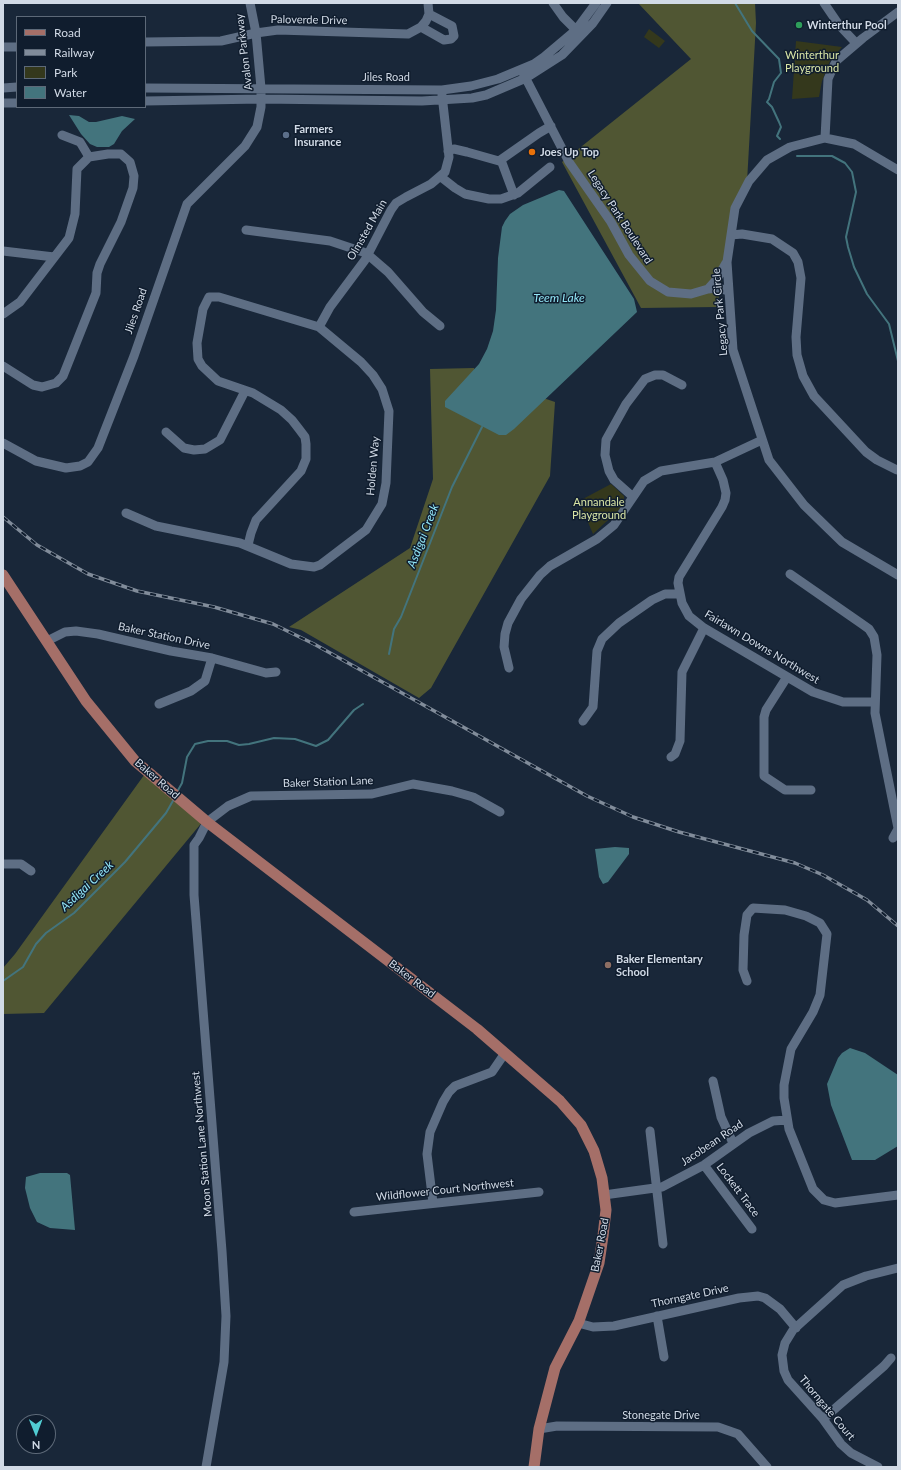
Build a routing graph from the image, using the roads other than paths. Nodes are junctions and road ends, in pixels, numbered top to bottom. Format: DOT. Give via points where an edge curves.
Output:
graph roads {
  1 [pos="250,3"];
  2 [pos="428,3"];
  3 [pos="553,3"];
  4 [pos="596,3"];
  5 [pos="607,3"];
  6 [pos="824,3"];
  7 [pos="898,12"];
  8 [pos="429,14"];
  9 [pos="421,27"];
  10 [pos="576,30"];
  11 [pos="256,32"];
  12 [pos="146,42"];
  13 [pos="856,43"];
  14 [pos="3,47"];
  15 [pos="16,47"];
  16 [pos="524,74"];
  17 [pos="3,88"];
  18 [pos="16,88"];
  19 [pos="146,88"];
  20 [pos="261,88"];
  21 [pos="442,90"];
  22 [pos="261,99"];
  23 [pos="146,101"];
  24 [pos="442,101"];
  25 [pos="3,103"];
  26 [pos="16,103"];
  27 [pos="551,126"];
  28 [pos="62,135"];
  29 [pos="826,138"];
  30 [pos="448,151"];
  31 [pos="89,157"];
  32 [pos="501,160"];
  33 [pos="550,167"];
  34 [pos="898,170"];
  35 [pos="441,177"];
  36 [pos="514,195"];
  37 [pos="246,230"];
  38 [pos="731,235"];
  39 [pos="3,251"];
  40 [pos="368,254"];
  41 [pos="54,257"];
  42 [pos="727,262"];
  43 [pos="708,289"];
  44 [pos="728,291"];
  45 [pos="3,314"];
  46 [pos="440,326"];
  47 [pos="319,327"];
  48 [pos="3,366"];
  49 [pos="682,385"];
  50 [pos="245,391"];
  51 [pos="166,432"];
  52 [pos="762,440"];
  53 [pos="3,443"];
  54 [pos="716,462"];
  55 [pos="897,470"];
  56 [pos="632,496"];
  57 [pos="126,513"];
  58 [pos="248,545"];
  59 [pos="790,574"];
  60 [pos="3,575"];
  61 [pos="898,575"];
  62 [pos="679,594"];
  63 [pos="704,628"];
  64 [pos="48,641"];
  65 [pos="212,658"];
  66 [pos="508,668"];
  67 [pos="276,672"];
  68 [pos="787,677"];
  69 [pos="874,702"];
  70 [pos="159,704"];
  71 [pos="583,721"];
  72 [pos="671,757"];
  73 [pos="811,790"];
  74 [pos="500,812"];
  75 [pos="207,822"];
  76 [pos="898,828"];
  77 [pos="894,838"];
  78 [pos="3,864"];
  79 [pos="31,871"];
  80 [pos="747,981"];
  81 [pos="505,1053"];
  82 [pos="713,1081"];
  83 [pos="787,1120"];
  84 [pos="650,1131"];
  85 [pos="733,1143"];
  86 [pos="704,1165"];
  87 [pos="656,1188"];
  88 [pos="539,1192"];
  89 [pos="604,1195"];
  90 [pos="898,1195"];
  91 [pos="433,1203"];
  92 [pos="354,1212"];
  93 [pos="752,1229"];
  94 [pos="663,1244"];
  95 [pos="898,1268"];
  96 [pos="657,1316"];
  97 [pos="578,1323"];
  98 [pos="796,1328"];
  99 [pos="664,1356"];
  100 [pos="890,1358"];
  101 [pos="823,1419"];
  102 [pos="539,1429"];
  103 [pos="206,1467"];
  104 [pos="534,1467"];
  105 [pos="767,1467"];
  106 [pos="878,1467"];
  1 -- 11 [label="street, Avalon Parkway"];
  2 -- 8 [label="street"];
  3 -- 10 [label="street"];
  4 -- 10 [label="street, Jiles Road"];
  5 -- 16 [label="street, Jiles Road" via="593,23 562,55"];
  6 -- 13 [label="street" via="839,25"];
  7 -- 13 [label="street"];
  8 -- 9 [label="street"];
  8 -- 9 [label="street" via="452,26 454,36 444,40"];
  9 -- 11 [label="street, Paloverde Drive" via="408,34 398,35 278,30"];
  10 -- 16 [label="street, Jiles Road"];
  11 -- 12 [label="street, Paloverde Drive" via="221,41"];
  11 -- 20 [label="street, Avalon Parkway"];
  13 -- 29 [label="street" via="836,61 828,79"];
  14 -- 15 [label="street"];
  16 -- 21 [label="street, Jiles Road"];
  16 -- 24 [label="street, Jiles Road" via="486,94"];
  16 -- 27 [label="street, Legacy Park Boulevard"];
  17 -- 18 [label="street"];
  19 -- 20 [label="street, Jiles Road"];
  20 -- 21 [label="street, Jiles Road"];
  20 -- 22 [label="street, Avalon Parkway"];
  21 -- 24 [label="street"];
  22 -- 23 [label="street, Jiles Road"];
  22 -- 24 [label="street, Jiles Road"];
  22 -- 53 [label="street, Jiles Road" via="260,118 251,138 194,196 182,215 134,356 98,448 88,462 66,468 52,466 36,461"];
  24 -- 30 [label="street"];
  25 -- 26 [label="street"];
  27 -- 32 [label="street"];
  27 -- 43 [label="street, Legacy Park Boulevard" via="569,162 611,222 629,255 650,281 668,292 691,294"];
  28 -- 31 [label="street" via="80,142"];
  29 -- 34 [label="street, Legacy Park Circle" via="854,144"];
  29 -- 38 [label="street, Legacy Park Circle" via="790,147 767,160 749,181 735,208"];
  30 -- 32 [label="street" via="460,151 494,161"];
  30 -- 35 [label="street" via="447,167"];
  31 -- 41 [label="street" via="77,169 72,230"];
  31 -- 48 [label="street" via="121,154 130,162 134,176 133,188 100,264 96,294 68,366 56,383 42,387 33,385"];
  32 -- 36 [label="street"];
  33 -- 36 [label="street"];
  35 -- 36 [label="street" via="466,194 495,199"];
  35 -- 40 [label="street, Olmsted Main" via="396,203 383,222"];
  37 -- 40 [label="street" via="330,242"];
  38 -- 42 [label="street, Legacy Park Circle"];
  38 -- 55 [label="street" via="742,234 772,239 793,253 798,262 801,278 796,337 797,355 803,376 814,396 857,444 877,460"];
  39 -- 41 [label="street"];
  40 -- 46 [label="street" via="395,279 423,312"];
  40 -- 47 [label="street, Olmsted Main" via="330,307"];
  41 -- 45 [label="street" via="20,302"];
  42 -- 43 [label="street"];
  42 -- 44 [label="street, Legacy Park Circle"];
  43 -- 44 [label="street, Legacy Park Boulevard"];
  44 -- 52 [label="street, Legacy Park Circle" via="733,350"];
  47 -- 50 [label="street, Holden Way" via="213,296 209,297 197,343 198,359 218,381"];
  47 -- 58 [label="street, Holden Way" via="373,375 387,401 389,411 383,500 366,530 320,565 297,565"];
  49 -- 56 [label="street" via="663,375 645,379 626,404 606,440 605,455 609,471 614,480"];
  50 -- 51 [label="street" via="220,440 205,449 184,448"];
  50 -- 58 [label="street" via="262,398 292,420 305,437 306,451 302,471 256,520"];
  52 -- 54 [label="street"];
  52 -- 61 [label="street, Legacy Park Circle" via="769,460 804,505 842,542"];
  54 -- 56 [label="street" via="656,473 644,481"];
  54 -- 62 [label="street, Fairlawn Downs Northwest" via="723,480 725,500 679,577"];
  56 -- 66 [label="street" via="626,509 607,531 555,562 540,575 521,599 505,634 504,647"];
  57 -- 58 [label="street, Holden Way" via="156,526"];
  59 -- 69 [label="street" via="871,633 877,655"];
  60 -- 64 [label="main road, Baker Road"];
  62 -- 63 [label="street, Fairlawn Downs Northwest" via="689,616"];
  62 -- 71 [label="street" via="665,594 652,600 619,623 602,639 597,651 593,706"];
  63 -- 68 [label="street, Fairlawn Downs Northwest"];
  63 -- 72 [label="street" via="682,672 680,741 675,754"];
  64 -- 65 [label="street, Baker Station Drive" via="65,632 76,631"];
  64 -- 75 [label="main road, Baker Road" via="96,716 135,761"];
  65 -- 67 [label="street, Baker Station Drive" via="266,673"];
  65 -- 70 [label="street" via="205,680 191,691"];
  68 -- 69 [label="street, Fairlawn Downs Northwest" via="830,698 848,702"];
  68 -- 73 [label="street" via="764,717 764,776 785,790"];
  69 -- 76 [label="street"];
  74 -- 75 [label="street, Baker Station Lane" via="472,797 413,784 372,794 251,796 228,806"];
  75 -- 81 [label="main road, Baker Road" via="465,1019"];
  75 -- 103 [label="street, Moon Station Lane Northwest" via="194,845 194,895 226,1333 222,1374"];
  76 -- 77 [label="street"];
  78 -- 79 [label="street" via="21,864"];
  80 -- 83 [label="street" via="743,970 744,935 747,915 753,908 785,910 820,923 827,934 820,995 791,1049 784,1084"];
  81 -- 89 [label="main road, Baker Road" via="560,1101 581,1125 594,1151"];
  81 -- 91 [label="street" via="492,1072 455,1086 443,1102 430,1132 426,1154"];
  82 -- 85 [label="street" via="721,1117"];
  83 -- 85 [label="street, Jacobean Road" via="773,1121 761,1126"];
  83 -- 90 [label="street" via="812,1189 824,1200 835,1203"];
  84 -- 87 [label="street"];
  85 -- 86 [label="street, Jacobean Road"];
  86 -- 87 [label="street, Jacobean Road" via="674,1182"];
  86 -- 93 [label="street, Lockett Trace"];
  87 -- 89 [label="street, Jacobean Road"];
  87 -- 94 [label="street"];
  88 -- 91 [label="street, Wildflower Court Northwest"];
  89 -- 97 [label="main road, Baker Road" via="606,1210 599,1263"];
  91 -- 92 [label="street, Wildflower Court Northwest"];
  95 -- 98 [label="street, Thorngate Court" via="866,1276 843,1286"];
  96 -- 97 [label="street, Thorngate Drive" via="614,1326 593,1327"];
  96 -- 98 [label="street, Thorngate Drive" via="758,1296 780,1309"];
  96 -- 99 [label="street"];
  97 -- 102 [label="main road, Baker Road" via="555,1368"];
  98 -- 101 [label="street, Thorngate Court" via="785,1343 782,1355 784,1372 788,1380"];
  100 -- 101 [label="street"];
  101 -- 106 [label="street, Thorngate Court" via="851,1453"];
  102 -- 104 [label="main road, Baker Road"];
  102 -- 105 [label="street, Stonegate Drive" via="557,1426 718,1427 738,1434"];
}
